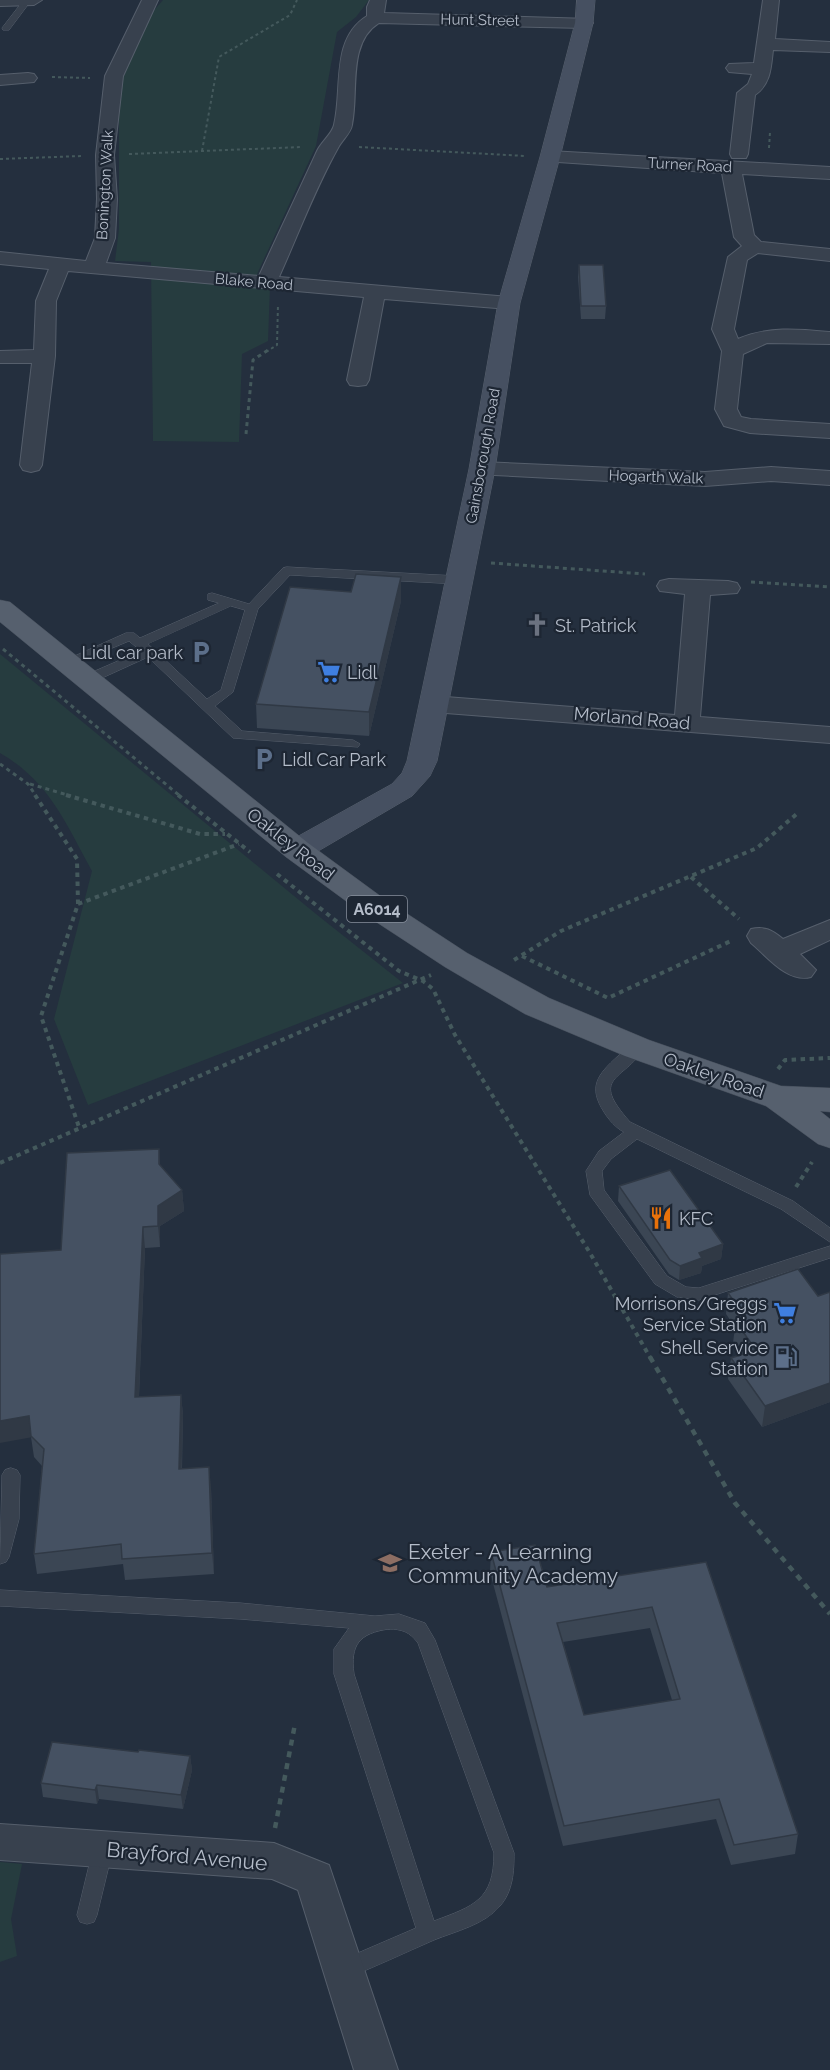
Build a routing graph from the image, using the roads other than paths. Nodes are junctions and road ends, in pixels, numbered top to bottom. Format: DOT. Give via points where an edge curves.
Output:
graph roads {
  1 [pos="29,0"];
  2 [pos="150,0"];
  3 [pos="378,0"];
  4 [pos="771,0"];
  5 [pos="0,1"];
  6 [pos="585,11"];
  7 [pos="376,18"];
  8 [pos="6,28"];
  9 [pos="766,44"];
  10 [pos="830,47"];
  11 [pos="735,68"];
  12 [pos="762,69"];
  13 [pos="28,78"];
  14 [pos="0,80"];
  15 [pos="760,145"];
  16 [pos="736,155"];
  17 [pos="550,157"];
  18 [pos="830,173"];
  19 [pos="755,247"];
  20 [pos="830,255"];
  21 [pos="0,258"];
  22 [pos="61,265"];
  23 [pos="94,268"];
  24 [pos="272,283"];
  25 [pos="375,291"];
  26 [pos="509,303"];
  27 [pos="830,338"];
  28 [pos="733,351"];
  29 [pos="44,356"];
  30 [pos="0,357"];
  31 [pos="358,380"];
  32 [pos="830,431"];
  33 [pos="31,465"];
  34 [pos="482,469"];
  35 [pos="830,478"];
  36 [pos="458,580"];
  37 [pos="669,585"];
  38 [pos="698,588"];
  39 [pos="728,588"];
  40 [pos="212,597"];
  41 [pos="231,602"];
  42 [pos="0,608"];
  43 [pos="252,608"];
  44 [pos="135,639"];
  45 [pos="150,652"];
  46 [pos="75,672"];
  47 [pos="433,704"];
  48 [pos="207,705"];
  49 [pos="687,722"];
  50 [pos="830,735"];
  51 [pos="353,744"];
  52 [pos="297,850"];
  53 [pos="830,929"];
  54 [pos="801,970"];
  55 [pos="637,1048"];
  56 [pos="776,1086"];
  57 [pos="830,1100"];
  58 [pos="636,1131"];
  59 [pos="830,1136"];
  60 [pos="830,1236"];
  61 [pos="830,1252"];
  62 [pos="10,1475"];
  63 [pos="0,1557"];
  64 [pos="0,1598"];
  65 [pos="377,1623"];
  66 [pos="0,1842"];
  67 [pos="103,1849"];
  68 [pos="87,1916"];
  69 [pos="428,1933"];
  70 [pos="344,1969"];
  71 [pos="376,2070"];
  1 -- 5 [label="street"];
  1 -- 8 [label="lane"];
  2 -- 23 [label="street, Bonington Walk" via="114,78 105,155 105,237"];
  3 -- 7 [label="street"];
  4 -- 9 [label="street"];
  6 -- 7 [label="street, Hunt Street"];
  6 -- 17 [label="street, Gainsborough Road"];
  7 -- 24 [label="street" via="356,35 347,73 343,127 329,146"];
  9 -- 10 [label="street"];
  9 -- 12 [label="street"];
  11 -- 12 [label="street"];
  12 -- 16 [label="street" via="755,87 746,93"];
  13 -- 14 [label="street"];
  15 -- 16 [label="street"];
  16 -- 17 [label="street, Turner Road"];
  16 -- 18 [label="street, Turner Road"];
  16 -- 19 [label="street" via="744,237"];
  17 -- 26 [label="street, Gainsborough Road"];
  19 -- 20 [label="street"];
  19 -- 28 [label="street" via="738,257 723,329"];
  21 -- 22 [label="street, Blake Road"];
  22 -- 23 [label="street, Blake Road"];
  22 -- 29 [label="street" via="46,301"];
  23 -- 24 [label="street, Blake Road"];
  24 -- 25 [label="street, Blake Road"];
  25 -- 26 [label="street, Blake Road"];
  25 -- 31 [label="street"];
  26 -- 34 [label="street, Gainsborough Road"];
  27 -- 28 [label="street" via="764,336 742,343"];
  28 -- 32 [label="street" via="726,409 732,422"];
  29 -- 30 [label="street"];
  29 -- 33 [label="street"];
  34 -- 35 [label="street, Hogarth Walk" via="705,479 771,474"];
  34 -- 36 [label="street, Gainsborough Road"];
  36 -- 43 [label="lane" via="287,571"];
  36 -- 47 [label="street, Gainsborough Road"];
  37 -- 38 [label="street"];
  38 -- 39 [label="street"];
  38 -- 49 [label="street"];
  40 -- 41 [label="lane"];
  41 -- 43 [label="lane"];
  41 -- 44 [label="lane"];
  42 -- 46 [label="main road, Oakley Road / A6014"];
  43 -- 48 [label="lane" via="227,692"];
  44 -- 45 [label="lane"];
  44 -- 46 [label="lane"];
  45 -- 46 [label="lane"];
  45 -- 48 [label="lane"];
  46 -- 52 [label="main road, Oakley Road / A6014"];
  47 -- 49 [label="street, Morland Road"];
  47 -- 52 [label="street, Gainsborough Road" via="422,761 402,790"];
  48 -- 51 [label="lane" via="238,735"];
  49 -- 50 [label="street, Morland Road"];
  52 -- 55 [label="main road, Oakley Road / A6014" via="456,960 537,1006"];
  53 -- 54 [label="street" via="764,940"];
  55 -- 56 [label="main road, Oakley Road / A6014"];
  55 -- 58 [label="lane" via="609,1072 602,1089 606,1107 624,1126"];
  56 -- 57 [label="main road, A6014"];
  56 -- 59 [label="main road, A6014"];
  58 -- 60 [label="lane" via="787,1206"];
  58 -- 61 [label="lane" via="604,1155 594,1171 596,1191 661,1280 683,1293 699,1294"];
  62 -- 63 [label="lane" via="10,1519"];
  64 -- 65 [label="lane"];
  65 -- 69 [label="lane" via="365,1625 353,1634 344,1648 344,1674"];
  65 -- 69 [label="lane" via="408,1625 426,1641 504,1853 505,1879 489,1904"];
  66 -- 67 [label="street, Brayford Avenue"];
  67 -- 68 [label="lane"];
  67 -- 70 [label="street, Brayford Avenue" via="274,1861 315,1878"];
  69 -- 70 [label="lane"];
  70 -- 71 [label="street, Brayford Avenue"];
}
